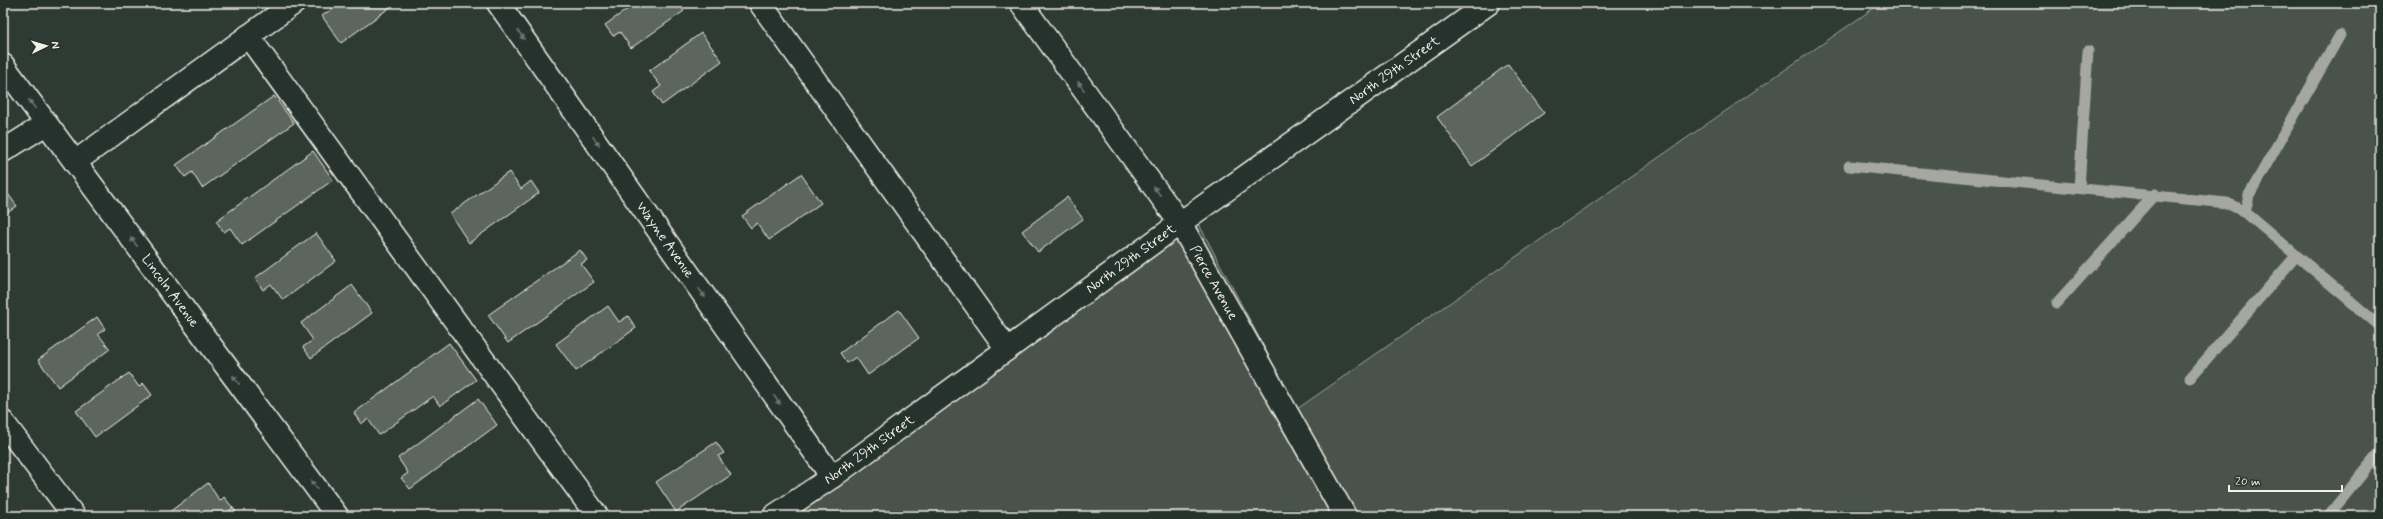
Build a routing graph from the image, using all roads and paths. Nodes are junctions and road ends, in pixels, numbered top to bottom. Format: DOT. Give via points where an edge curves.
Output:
graph roads {
  1 [pos="294,3"];
  2 [pos="498,3"];
  3 [pos="760,3"];
  4 [pos="1021,3"];
  5 [pos="1489,3"];
  6 [pos="248,36"];
  7 [pos="3,65"];
  8 [pos="46,124"];
  9 [pos="3,151"];
  10 [pos="75,162"];
  11 [pos="1180,223"];
  12 [pos="1007,349"];
  13 [pos="3,422"];
  14 [pos="832,477"];
  15 [pos="74,516"];
  16 [pos="337,516"];
  17 [pos="597,516"];
  18 [pos="774,516"];
  19 [pos="1345,516"];
  1 -- 6 [label="street"];
  2 -- 14 [label="street, Wayne Avenue, one-way"];
  3 -- 12 [label="street"];
  11 -- 4 [label="street, Pierce Avenue, one-way"];
  5 -- 11 [label="street, North 29th Street"];
  6 -- 10 [label="street"];
  6 -- 17 [label="street"];
  8 -- 7 [label="street, Lincoln Avenue, one-way"];
  8 -- 9 [label="street"];
  8 -- 10 [label="street, Lincoln Avenue"];
  16 -- 10 [label="street, Lincoln Avenue, one-way"];
  11 -- 12 [label="street, North 29th Street"];
  11 -- 19 [label="street, Pierce Avenue"];
  12 -- 14 [label="street, North 29th Street"];
  13 -- 15 [label="street"];
  14 -- 18 [label="street, North 29th Street"];
}
